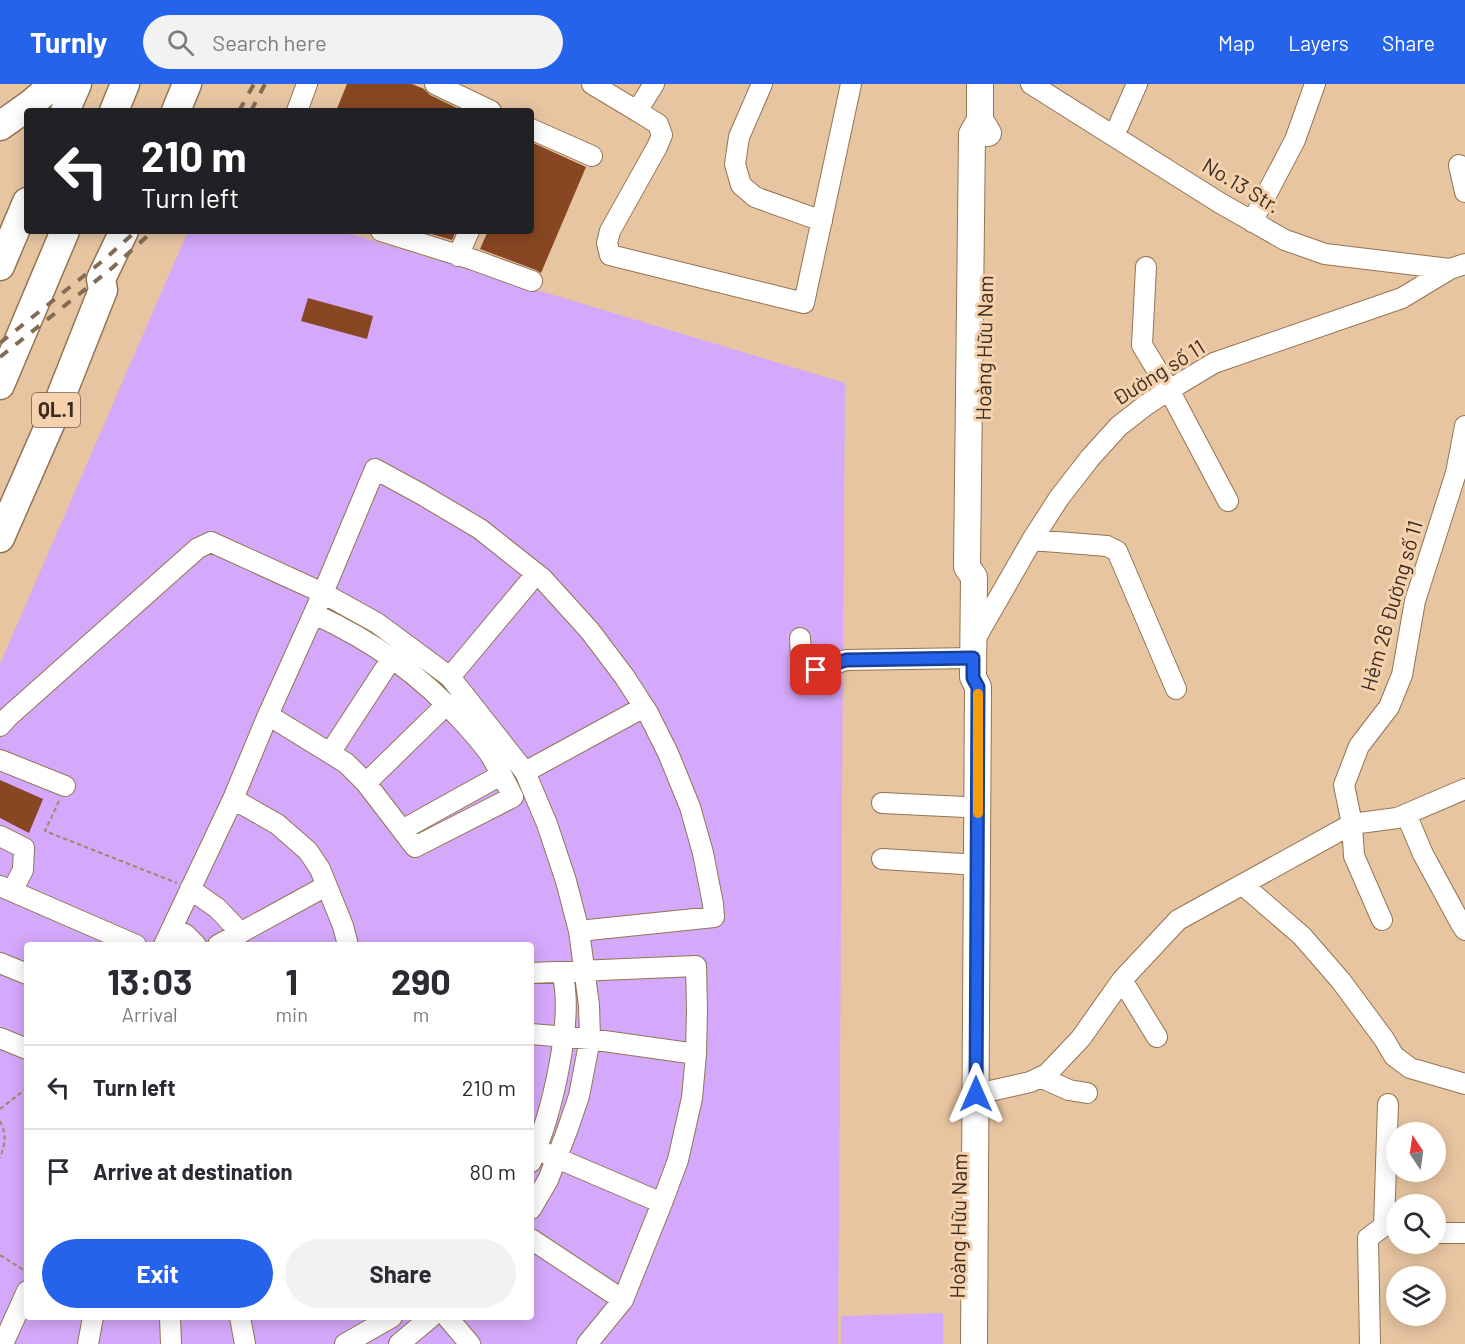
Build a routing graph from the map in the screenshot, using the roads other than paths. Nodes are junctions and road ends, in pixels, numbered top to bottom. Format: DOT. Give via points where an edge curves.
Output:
graph roads {
  1 [pos="54,84"];
  2 [pos="69,84"];
  3 [pos="77,84"];
  4 [pos="124,84"];
  5 [pos="134,84"];
  6 [pos="187,84"];
  7 [pos="307,84"];
  8 [pos="435,84"];
  9 [pos="592,84"];
  10 [pos="654,84"];
  11 [pos="762,84"];
  12 [pos="851,84"];
  13 [pos="980,84"];
  14 [pos="1030,84"];
  15 [pos="1137,84"];
  16 [pos="1316,84"];
  17 [pos="25,108"];
  18 [pos="45,108"];
  19 [pos="66,108"];
  20 [pos="115,108"];
  21 [pos="132,108"];
  22 [pos="177,108"];
  23 [pos="298,108"];
  24 [pos="485,108"];
  25 [pos="24,109"];
  26 [pos="637,111"];
  27 [pos="24,124"];
  28 [pos="0,126"];
  29 [pos="534,130"];
  30 [pos="1114,136"];
  31 [pos="0,139"];
  32 [pos="592,156"];
  33 [pos="1459,165"];
  34 [pos="1465,192"];
  35 [pos="24,209"];
  36 [pos="822,220"];
  37 [pos="1252,222"];
  38 [pos="63,234"];
  39 [pos="122,234"];
  40 [pos="390,234"];
  41 [pos="468,234"];
  42 [pos="458,256"];
  43 [pos="0,266"];
  44 [pos="1458,266"];
  45 [pos="1146,267"];
  46 [pos="532,281"];
  47 [pos="0,385"];
  48 [pos="1168,390"];
  49 [pos="1465,426"];
  50 [pos="20,473"];
  51 [pos="1227,501"];
  52 [pos="0,505"];
  53 [pos="0,538"];
  54 [pos="1032,540"];
  55 [pos="536,574"];
  56 [pos="974,576"];
  57 [pos="1008,583"];
  58 [pos="323,593"];
  59 [pos="314,614"];
  60 [pos="800,638"];
  61 [pos="392,658"];
  62 [pos="973,659"];
  63 [pos="450,677"];
  64 [pos="1176,689"];
  65 [pos="447,704"];
  66 [pos="644,707"];
  67 [pos="268,715"];
  68 [pos="0,726"];
  69 [pos="330,753"];
  70 [pos="0,760"];
  71 [pos="525,772"];
  72 [pos="366,783"];
  73 [pos="65,786"];
  74 [pos="1465,789"];
  75 [pos="233,799"];
  76 [pos="882,803"];
  77 [pos="965,807"];
  78 [pos="1406,814"];
  79 [pos="1352,824"];
  80 [pos="0,836"];
  81 [pos="882,859"];
  82 [pos="963,864"];
  83 [pos="1243,885"];
  84 [pos="326,886"];
  85 [pos="6,888"];
  86 [pos="190,889"];
  87 [pos="1382,920"];
  88 [pos="1465,930"];
  89 [pos="579,931"];
  90 [pos="241,933"];
  91 [pos="167,937"];
  92 [pos="129,942"];
  93 [pos="193,942"];
  94 [pos="224,942"];
  95 [pos="347,942"];
  96 [pos="0,963"];
  97 [pos="585,970"];
  98 [pos="562,972"];
  99 [pos="24,973"];
  100 [pos="534,973"];
  101 [pos="1122,980"];
  102 [pos="534,1035"];
  103 [pos="563,1037"];
  104 [pos="1157,1037"];
  105 [pos="0,1038"];
  106 [pos="590,1039"];
  107 [pos="24,1048"];
  108 [pos="696,1054"];
  109 [pos="1040,1077"];
  110 [pos="1465,1084"];
  111 [pos="969,1094"];
  112 [pos="1087,1094"];
  113 [pos="1388,1104"];
  114 [pos="534,1151"];
  115 [pos="534,1154"];
  116 [pos="556,1157"];
  117 [pos="662,1203"];
  118 [pos="534,1204"];
  119 [pos="1376,1233"];
  120 [pos="1386,1233"];
  121 [pos="1446,1233"];
  122 [pos="1465,1233"];
  123 [pos="534,1241"];
  124 [pos="24,1298"];
  125 [pos="623,1300"];
  126 [pos="92,1320"];
  127 [pos="170,1320"];
  128 [pos="241,1320"];
  129 [pos="381,1320"];
  130 [pos="383,1320"];
  131 [pos="427,1320"];
  132 [pos="450,1320"];
  133 [pos="3,1344"];
  134 [pos="88,1344"];
  135 [pos="171,1344"];
  136 [pos="245,1344"];
  137 [pos="345,1344"];
  138 [pos="388,1344"];
  139 [pos="399,1344"];
  140 [pos="470,1344"];
  141 [pos="587,1344"];
  142 [pos="957,1344"];
  143 [pos="974,1344"];
  144 [pos="1370,1344"];
  1 -- 17 [label="highway"];
  2 -- 18 [label="highway"];
  3 -- 19 [label="highway"];
  4 -- 20 [label="highway"];
  5 -- 21 [label="highway"];
  6 -- 22 [label="highway"];
  7 -- 23 [label="street"];
  8 -- 24 [label="street"];
  9 -- 26 [label="street"];
  10 -- 26 [label="street"];
  11 -- 36 [label="street" via="739,137 735,164 741,184 755,197"];
  12 -- 36 [label="street"];
  13 -- 56 [label="main road, Hoàng Hữu Nam" via="980,120 972,134 968,567"];
  14 -- 30 [label="street, No.13 Str."];
  15 -- 30 [label="street"];
  16 -- 37 [label="street" via="1295,140"];
  25 -- 28 [label="highway"];
  26 -- 36 [label="street" via="658,124 662,135 610,231 610,255 804,303"];
  27 -- 31 [label="highway"];
  29 -- 32 [label="street"];
  30 -- 37 [label="street, No.13 Str."];
  33 -- 34 [label="street"];
  35 -- 43 [label="highway"];
  37 -- 44 [label="street, No.13 Str." via="1285,240 1325,254"];
  38 -- 47 [label="highway"];
  39 -- 50 [label="highway, QL.1" via="102,279 90,285 34,417"];
  40 -- 42 [label="street"];
  41 -- 42 [label="street"];
  42 -- 46 [label="street"];
  44 -- 48 [label="street, Đường số 11" via="1402,298 1214,363"];
  45 -- 48 [label="street" via="1142,345"];
  48 -- 51 [label="street"];
  48 -- 54 [label="street, Đường số 11" via="1119,426 1090,458"];
  49 -- 79 [label="street, Hẻm 26 Đường số 11" via="1456,473 1415,601 1402,675 1389,707 1359,746 1344,785"];
  50 -- 52 [label="highway, QL.1"];
  50 -- 53 [label="highway, QL.1"];
  54 -- 57 [label="street, Đường số 11"];
  54 -- 64 [label="street" via="1107,546 1118,551"];
  55 -- 58 [label="street" via="480,529 375,469"];
  55 -- 63 [label="street"];
  55 -- 66 [label="street" via="590,631"];
  56 -- 57 [label="street" via="990,585"];
  56 -- 62 [label="main road, Hoàng Hữu Nam"];
  57 -- 62 [label="street, Đường số 11"];
  58 -- 59 [label="street"];
  58 -- 63 [label="street" via="378,623"];
  58 -- 68 [label="street" via="211,542 198,548"];
  59 -- 61 [label="street"];
  59 -- 67 [label="street"];
  60 -- 62 [label="street" via="801,657 816,670 846,660"];
  61 -- 65 [label="street"];
  61 -- 69 [label="street"];
  62 -- 77 [label="main road, Hoàng Hữu Nam" via="966,688"];
  62 -- 111 [label="main road, Hoàng Hữu Nam" via="978,687"];
  63 -- 71 [label="street"];
  65 -- 72 [label="street"];
  65 -- 72 [label="street" via="490,755 513,797 415,847"];
  66 -- 71 [label="street"];
  66 -- 89 [label="street" via="690,807 714,917"];
  67 -- 69 [label="street"];
  67 -- 75 [label="street"];
  69 -- 72 [label="street"];
  70 -- 73 [label="street"];
  71 -- 89 [label="street" via="566,881"];
  74 -- 78 [label="street"];
  75 -- 84 [label="street" via="277,824 308,851"];
  75 -- 86 [label="street"];
  76 -- 77 [label="street"];
  77 -- 82 [label="main road, Hoàng Hữu Nam"];
  78 -- 79 [label="street"];
  78 -- 88 [label="street"];
  79 -- 83 [label="street"];
  79 -- 87 [label="street, Hẻm 26 Đường số 11" via="1354,856"];
  80 -- 85 [label="street" via="24,848 24,870"];
  81 -- 82 [label="street"];
  82 -- 111 [label="main road, Hoàng Hữu Nam"];
  83 -- 101 [label="street" via="1178,920"];
  83 -- 110 [label="street" via="1302,936 1341,981 1394,1056 1410,1068"];
  84 -- 90 [label="street"];
  84 -- 95 [label="street"];
  85 -- 92 [label="street"];
  86 -- 90 [label="street" via="217,908"];
  86 -- 91 [label="street"];
  89 -- 97 [label="street"];
  90 -- 94 [label="street"];
  91 -- 93 [label="street" via="184,934"];
  96 -- 99 [label="street"];
  97 -- 98 [label="street"];
  97 -- 106 [label="street"];
  97 -- 108 [label="street" via="696,966"];
  98 -- 100 [label="street"];
  98 -- 103 [label="street" via="566,1004"];
  101 -- 104 [label="street"];
  101 -- 109 [label="street" via="1081,1038"];
  102 -- 103 [label="street"];
  103 -- 106 [label="street"];
  103 -- 114 [label="street" via="550,1106"];
  105 -- 107 [label="street"];
  106 -- 108 [label="street"];
  106 -- 116 [label="street" via="579,1096"];
  108 -- 117 [label="street" via="692,1098 678,1160"];
  109 -- 111 [label="street"];
  109 -- 112 [label="street"];
  111 -- 142 [label="main road, Hoàng Hữu Nam" via="960,1212"];
  111 -- 143 [label="main road, Hoàng Hữu Nam"];
  113 -- 119 [label="street" via="1384,1226"];
  115 -- 116 [label="street"];
  116 -- 117 [label="street"];
  116 -- 118 [label="street"];
  117 -- 125 [label="street"];
  119 -- 120 [label="street"];
  119 -- 144 [label="street" via="1368,1238"];
  121 -- 122 [label="street"];
  123 -- 125 [label="street"];
  124 -- 133 [label="street"];
  125 -- 141 [label="street"];
  126 -- 134 [label="street"];
  127 -- 135 [label="street"];
  128 -- 136 [label="street"];
  129 -- 137 [label="street"];
  130 -- 138 [label="street"];
  131 -- 139 [label="street"];
  132 -- 140 [label="street"];
}
